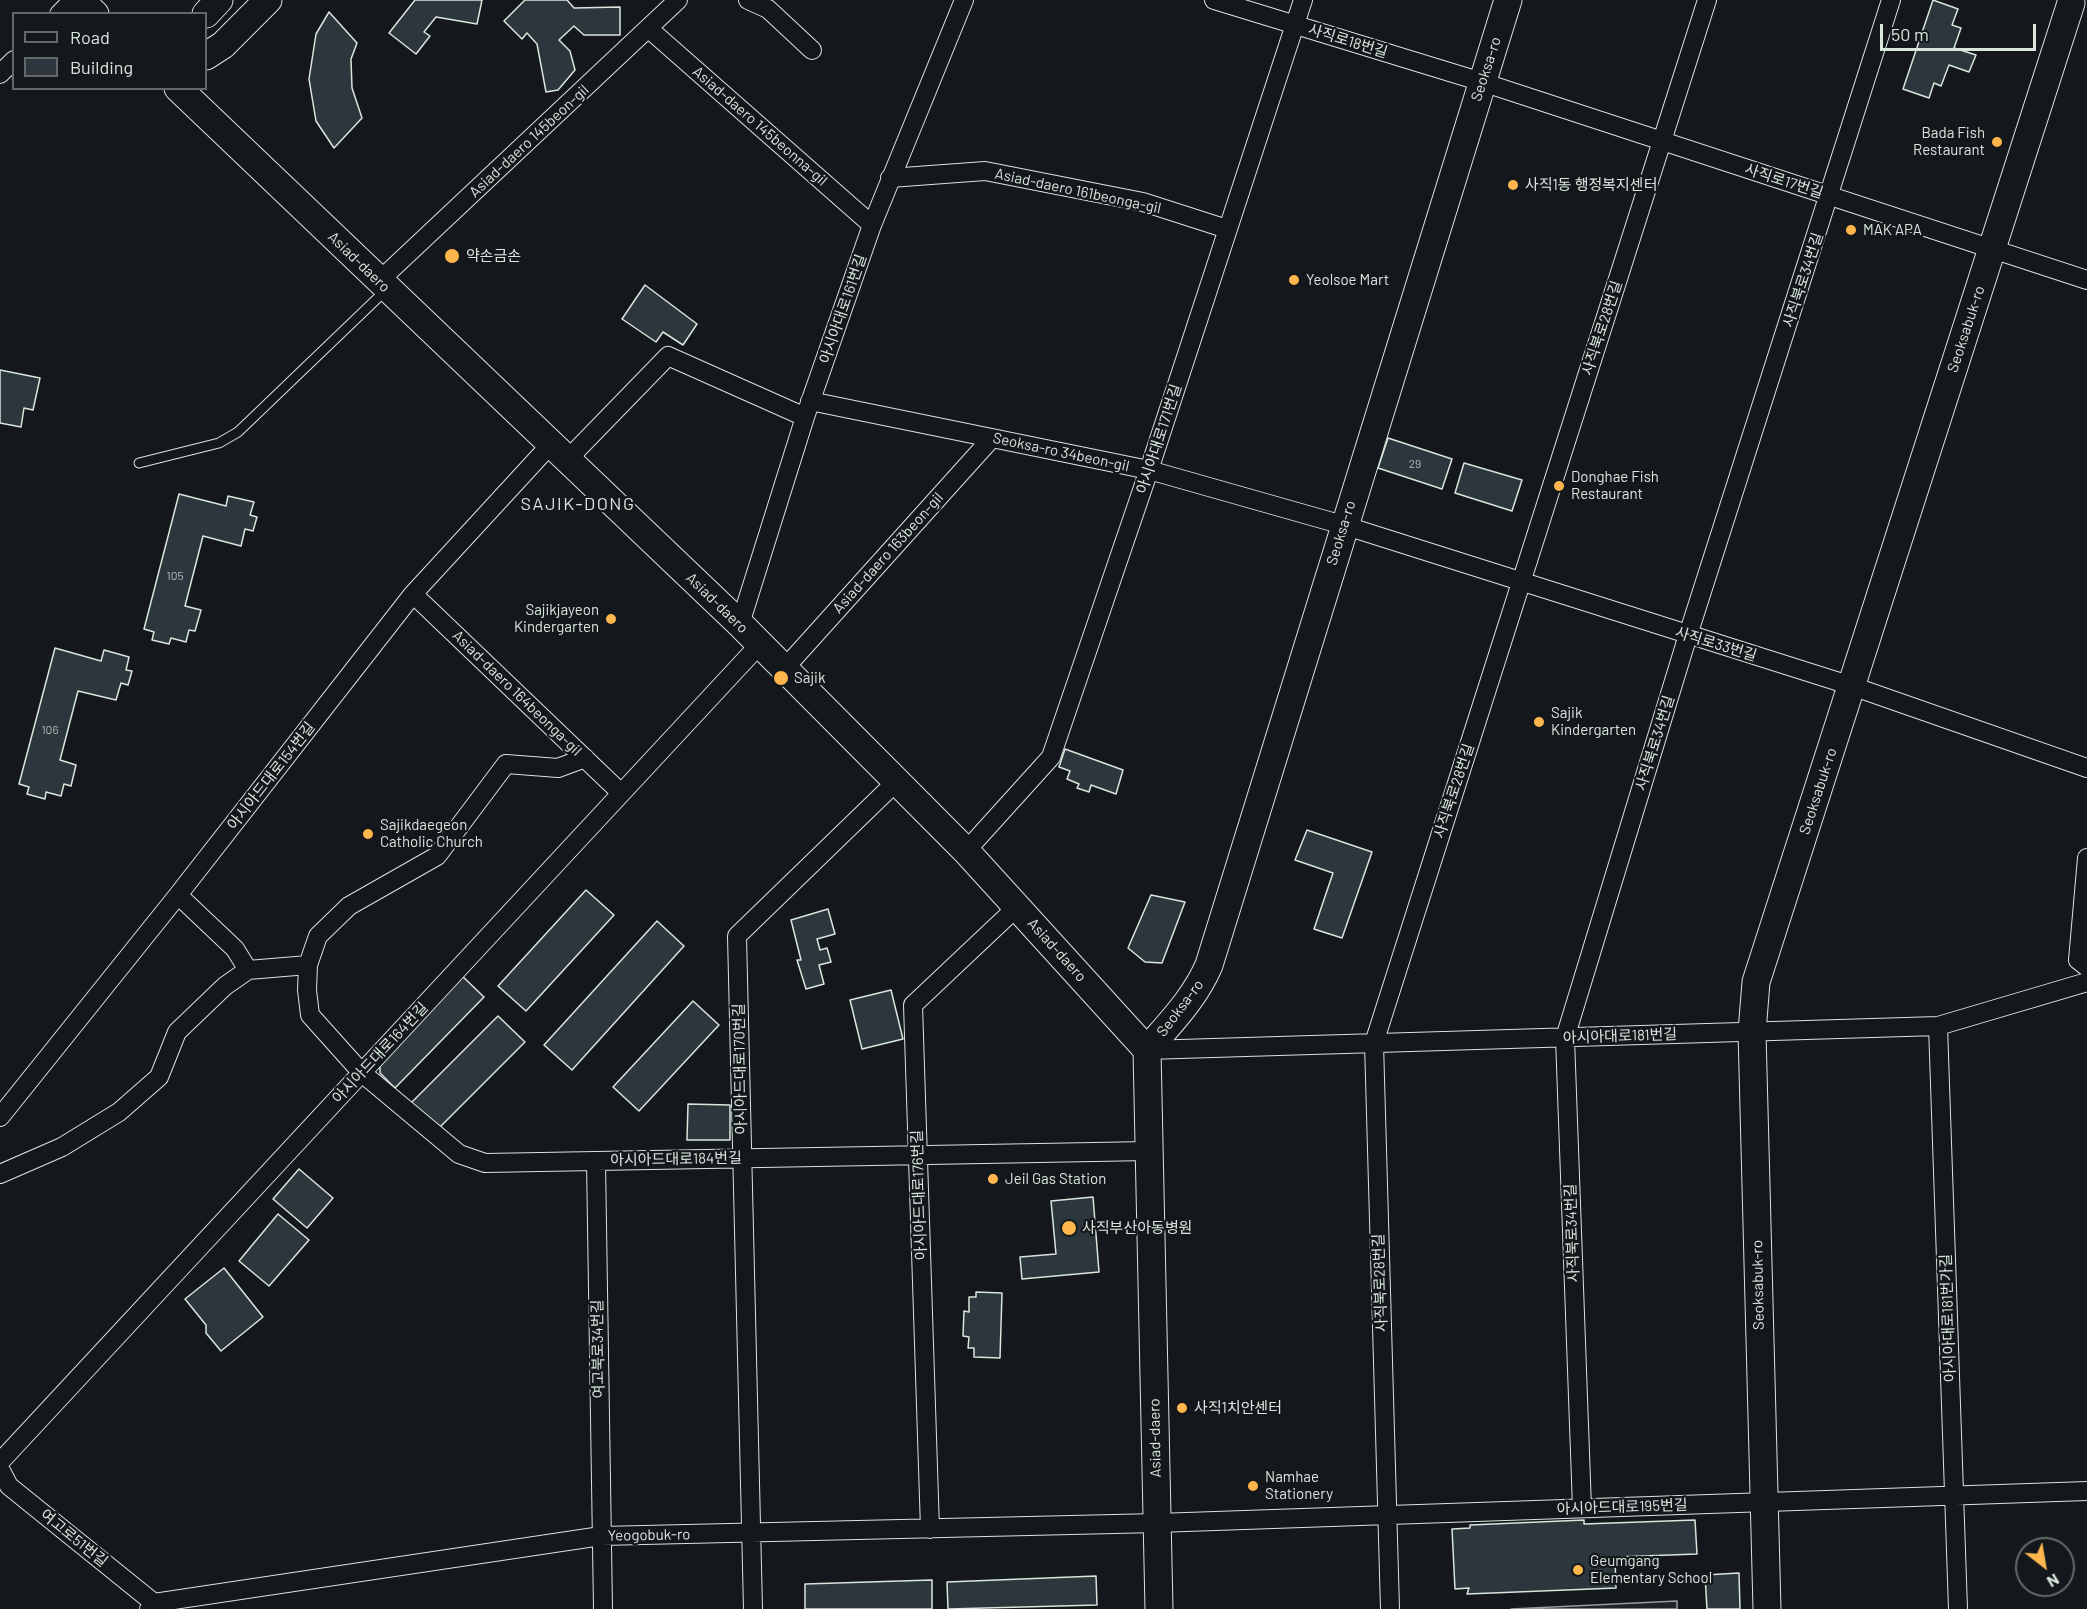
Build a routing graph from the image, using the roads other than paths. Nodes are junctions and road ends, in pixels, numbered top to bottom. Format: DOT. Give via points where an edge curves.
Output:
graph roads {
  1 [pos="73,0"];
  2 [pos="80,0"];
  3 [pos="219,0"];
  4 [pos="268,0"];
  5 [pos="678,0"];
  6 [pos="748,0"];
  7 [pos="964,0"];
  8 [pos="1214,0"];
  9 [pos="1303,0"];
  10 [pos="1508,0"];
  11 [pos="1707,0"];
  12 [pos="1891,0"];
  13 [pos="2075,2"];
  14 [pos="61,12"];
  15 [pos="93,12"];
  16 [pos="207,13"];
  17 [pos="1295,25"];
  18 [pos="648,28"];
  19 [pos="812,50"];
  20 [pos="207,55"];
  21 [pos="12,62"];
  22 [pos="0,74"];
  23 [pos="1482,82"];
  24 [pos="180,90"];
  25 [pos="1662,141"];
  26 [pos="890,178"];
  27 [pos="1830,196"];
  28 [pos="872,225"];
  29 [pos="1227,229"];
  30 [pos="1992,250"];
  31 [pos="2087,280"];
  32 [pos="383,285"];
  33 [pos="807,409"];
  34 [pos="992,438"];
  35 [pos="559,452"];
  36 [pos="139,463"];
  37 [pos="1149,470"];
  38 [pos="1344,525"];
  39 [pos="1521,582"];
  40 [pos="413,594"];
  41 [pos="740,624"];
  42 [pos="1688,635"];
  43 [pos="759,644"];
  44 [pos="784,669"];
  45 [pos="1852,686"];
  46 [pos="585,758"];
  47 [pos="2087,768"];
  48 [pos="898,780"];
  49 [pos="621,793"];
  50 [pos="966,851"];
  51 [pos="2087,858"];
  52 [pos="178,895"];
  53 [pos="1018,906"];
  54 [pos="308,965"];
  55 [pos="2087,967"];
  56 [pos="248,970"];
  57 [pos="2087,982"];
  58 [pos="1938,1026"];
  59 [pos="1752,1032"];
  60 [pos="1565,1038"];
  61 [pos="1374,1043"];
  62 [pos="1147,1050"];
  63 [pos="362,1073"];
  64 [pos="0,1117"];
  65 [pos="1149,1151"];
  66 [pos="918,1155"];
  67 [pos="742,1158"];
  68 [pos="596,1161"];
  69 [pos="0,1174"];
  70 [pos="0,1462"];
  71 [pos="0,1469"];
  72 [pos="2087,1491"];
  73 [pos="1954,1496"];
  74 [pos="1764,1502"];
  75 [pos="1582,1508"];
  76 [pos="1387,1515"];
  77 [pos="1157,1523"];
  78 [pos="930,1529"];
  79 [pos="750,1533"];
  80 [pos="601,1536"];
  81 [pos="152,1606"];
  82 [pos="603,1609"];
  83 [pos="753,1609"];
  84 [pos="1159,1609"];
  85 [pos="1389,1609"];
  86 [pos="1767,1609"];
  87 [pos="1958,1609"];
  1 -- 14 [label="street"];
  2 -- 15 [label="main road"];
  3 -- 16 [label="main road"];
  4 -- 20 [label="main road" via="223,45"];
  5 -- 18 [label="street, Asiad-daero 145beon-gil"];
  6 -- 19 [label="street" via="768,9"];
  7 -- 26 [label="street, 아시아대로161번길"];
  8 -- 17 [label="street, 사직로18번길"];
  9 -- 17 [label="street, 아시아대로171번길"];
  10 -- 23 [label="main road, Seoksa-ro"];
  11 -- 25 [label="street, 사직북로28번길"];
  12 -- 27 [label="street, 사직북로34번길"];
  13 -- 30 [label="main road, Seoksabuk-ro"];
  17 -- 23 [label="street, 사직로18번길"];
  17 -- 29 [label="street, 아시아대로171번길"];
  18 -- 28 [label="street, Asiad-daero 145beonna-gil"];
  18 -- 32 [label="street, Asiad-daero 145beon-gil"];
  21 -- 22 [label="street"];
  23 -- 25 [label="street, 사직로17번길"];
  23 -- 38 [label="main road, Seoksa-ro"];
  24 -- 32 [label="main road, Asiad-daero"];
  25 -- 27 [label="street, 사직로17번길"];
  25 -- 39 [label="street, 사직북로28번길"];
  26 -- 28 [label="street, 아시아대로161번길"];
  26 -- 29 [label="street, Asiad-daero 161beonga-gil" via="985,171 1143,202"];
  27 -- 30 [label="street, 사직로17번길"];
  27 -- 42 [label="street, 사직북로34번길"];
  28 -- 33 [label="street, 아시아대로161번길"];
  29 -- 37 [label="street, 아시아대로171번길"];
  30 -- 31 [label="street, 사직로17번길"];
  30 -- 45 [label="main road, Seoksabuk-ro"];
  32 -- 35 [label="main road, Asiad-daero"];
  32 -- 36 [label="lane" via="238,432 219,443"];
  33 -- 34 [label="street, Seoksa-ro 34beon-gil"];
  33 -- 35 [label="street, Seoksa-ro 34beon-gil" via="668,356"];
  33 -- 41 [label="street, 아시아대로161번길"];
  34 -- 37 [label="street, Seoksa-ro 34beon-gil"];
  34 -- 44 [label="street, Asiad-daero 163beon-gil"];
  35 -- 40 [label="street, 아시아드대로154번길"];
  35 -- 41 [label="main road, Asiad-daero"];
  37 -- 38 [label="street, Seoksa-ro 34beon-gil"];
  37 -- 50 [label="street, 아시아대로171번길" via="1051,757"];
  38 -- 39 [label="street, 사직로33번길"];
  38 -- 62 [label="main road, Seoksa-ro" via="1209,965 1184,1008"];
  39 -- 42 [label="street, 사직로33번길"];
  39 -- 61 [label="street, 사직북로28번길"];
  40 -- 46 [label="street, Asiad-daero 164beonga-gil"];
  40 -- 52 [label="street, 아시아드대로154번길"];
  41 -- 43 [label="main road, Asiad-daero"];
  42 -- 45 [label="street, 사직로33번길"];
  42 -- 60 [label="street, 사직북로34번길"];
  43 -- 44 [label="main road, Asiad-daero"];
  43 -- 49 [label="street, 아시아드대로164번길"];
  44 -- 48 [label="main road, Asiad-daero"];
  45 -- 47 [label="street, 사직로33번길"];
  45 -- 59 [label="main road, Seoksabuk-ro" via="1756,981"];
  46 -- 49 [label="street, Asiad-daero 164beonga-gil"];
  46 -- 54 [label="street, 아시아드대로184번길" via="558,768 506,764 437,856 349,906 318,936"];
  48 -- 50 [label="main road, Asiad-daero"];
  48 -- 67 [label="street, 아시아드대로170번길" via="737,936"];
  49 -- 63 [label="street, 아시아드대로164번길"];
  50 -- 53 [label="main road, Asiad-daero"];
  51 -- 55 [label="street" via="2078,960"];
  52 -- 56 [label="street" via="235,949"];
  52 -- 64 [label="street, 아시아드대로154번길"];
  53 -- 62 [label="main road, Asiad-daero"];
  53 -- 66 [label="street, 아시아드대로176번길" via="913,1005"];
  54 -- 56 [label="street"];
  54 -- 63 [label="street, 아시아드대로184번길" via="310,1015"];
  56 -- 69 [label="street" via="225,986 177,1032 159,1077 119,1112 62,1147"];
  57 -- 58 [label="street, 아시아대로181번길"];
  58 -- 59 [label="street, 아시아대로181번길"];
  58 -- 73 [label="street, 아시아대로181번가길"];
  59 -- 60 [label="street, 아시아대로181번길"];
  59 -- 74 [label="main road, Seoksabuk-ro"];
  60 -- 61 [label="street, 아시아대로181번길"];
  60 -- 75 [label="street, 사직북로34번길"];
  61 -- 62 [label="street, 아시아대로181번길"];
  61 -- 76 [label="street, 사직북로28번길"];
  62 -- 65 [label="main road, Asiad-daero"];
  63 -- 68 [label="street, 아시아드대로184번길" via="459,1154 485,1162"];
  63 -- 70 [label="street, 아시아드대로164번길"];
  65 -- 66 [label="street, 아시아드대로184번길"];
  65 -- 77 [label="main road, Asiad-daero"];
  66 -- 67 [label="street, 아시아드대로184번길"];
  66 -- 78 [label="street, 아시아드대로176번길"];
  67 -- 68 [label="street, 아시아드대로184번길"];
  67 -- 79 [label="street, 아시아드대로170번길"];
  68 -- 80 [label="street, 여고북로34번길"];
  71 -- 81 [label="street, 여고로51번길" via="9,1486"];
  72 -- 73 [label="street, 아시아드대로195번길"];
  73 -- 74 [label="street, 아시아드대로195번길"];
  73 -- 87 [label="street, 아시아대로181번가길"];
  74 -- 75 [label="street, 아시아드대로195번길"];
  74 -- 86 [label="main road, Seoksabuk-ro"];
  75 -- 76 [label="street, 아시아드대로195번길"];
  76 -- 77 [label="street, 아시아드대로195번길"];
  76 -- 85 [label="street, 사직북로28번길"];
  77 -- 78 [label="street, Yeogobuk-ro"];
  77 -- 84 [label="main road, Asiad-daero"];
  78 -- 79 [label="street, Yeogobuk-ro"];
  79 -- 80 [label="street, Yeogobuk-ro"];
  79 -- 83 [label="street, 아시아드대로170번길"];
  80 -- 81 [label="street, Yeogobuk-ro"];
  80 -- 82 [label="street, 여고북로34번길"];
}
